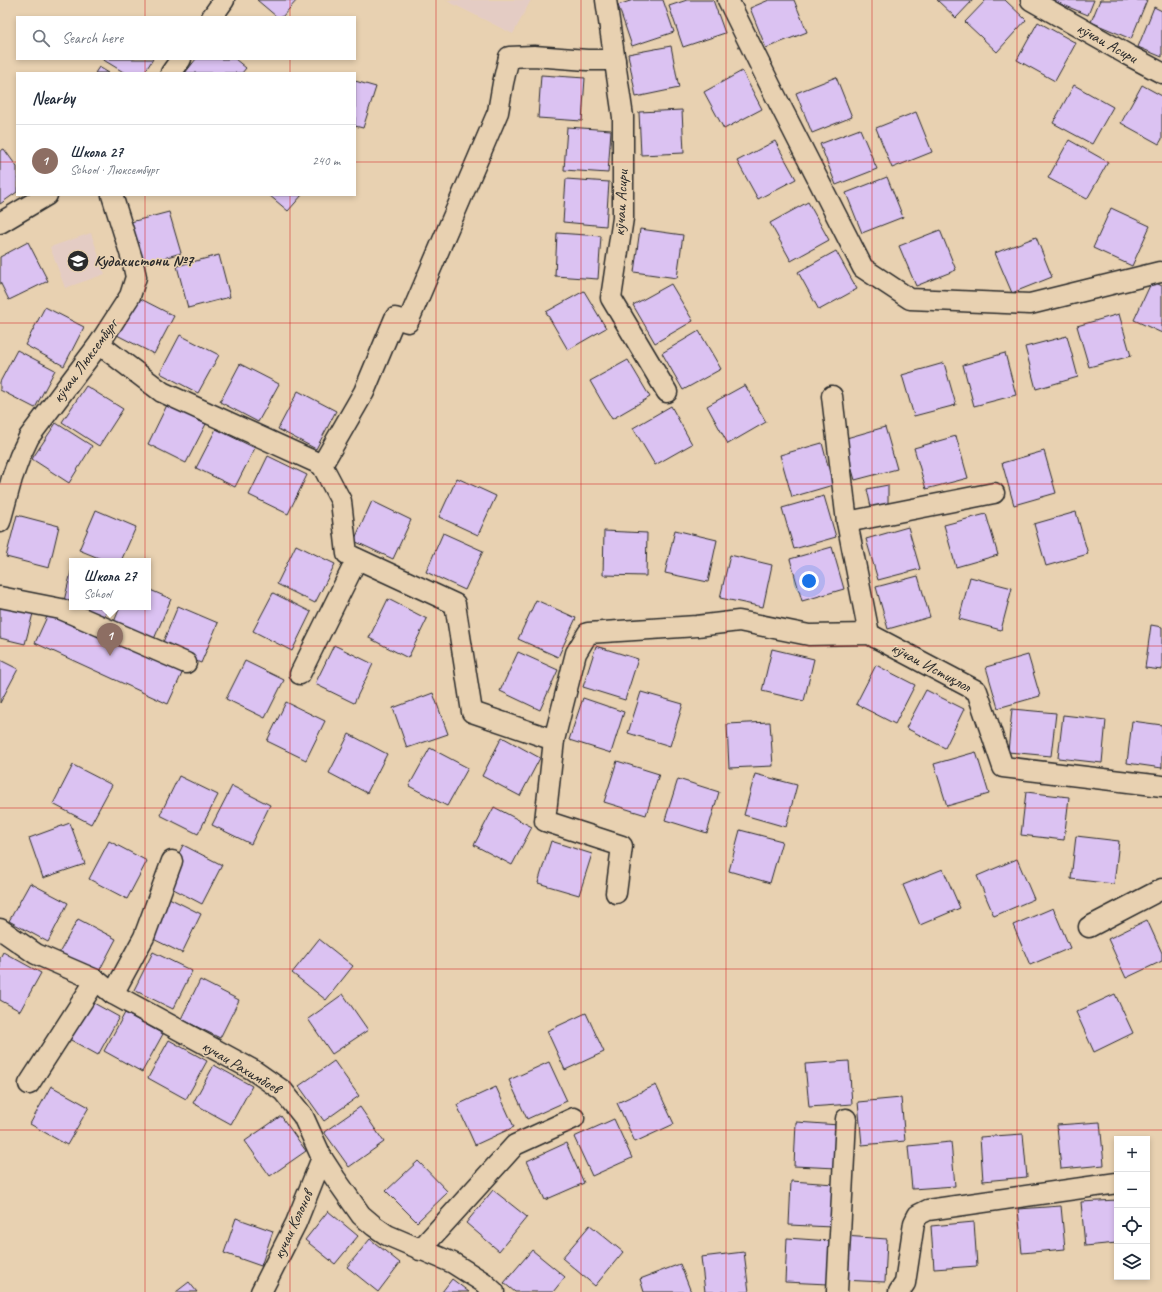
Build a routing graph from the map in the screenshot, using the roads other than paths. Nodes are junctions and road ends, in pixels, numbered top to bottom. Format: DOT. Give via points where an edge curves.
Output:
graph roads {
  1 [pos="224,0"];
  2 [pos="606,0"];
  3 [pos="728,0"];
  4 [pos="1031,0"];
  5 [pos="213,16"];
  6 [pos="180,60"];
  7 [pos="615,60"];
  8 [pos="172,72"];
  9 [pos="1162,73"];
  10 [pos="45,196"];
  11 [pos="112,196"];
  12 [pos="0,223"];
  13 [pos="1160,272"];
  14 [pos="99,344"];
  15 [pos="667,392"];
  16 [pos="832,396"];
  17 [pos="322,465"];
  18 [pos="994,493"];
  19 [pos="0,522"];
  20 [pos="847,522"];
  21 [pos="357,559"];
  22 [pos="0,597"];
  23 [pos="869,634"];
  24 [pos="186,663"];
  25 [pos="300,674"];
  26 [pos="554,740"];
  27 [pos="1162,786"];
  28 [pos="172,861"];
  29 [pos="1162,889"];
  30 [pos="616,893"];
  31 [pos="1089,927"];
  32 [pos="0,930"];
  33 [pos="96,980"];
  34 [pos="113,994"];
  35 [pos="29,1084"];
  36 [pos="574,1118"];
  37 [pos="846,1119"];
  38 [pos="322,1158"];
  39 [pos="1114,1184"];
  40 [pos="420,1250"];
  41 [pos="261,1292"];
  42 [pos="494,1292"];
  43 [pos="837,1292"];
  44 [pos="899,1292"];
  1 -- 5 [label="street"];
  2 -- 7 [label="street, кӯчаи Асири"];
  3 -- 13 [label="street" via="863,268 910,299 1030,304"];
  4 -- 9 [label="street, кӯчаи Асири"];
  6 -- 8 [label="street"];
  7 -- 15 [label="street, кӯчаи Асири" via="623,117 623,218 611,298"];
  7 -- 17 [label="street" via="509,57 498,112 408,322 395,318 364,392"];
  10 -- 12 [label="street"];
  11 -- 14 [label="street, кӯчаи Люксембург" via="136,277 130,296"];
  14 -- 17 [label="street" via="162,392"];
  14 -- 19 [label="street, кӯчаи Люксембург" via="29,437 12,478"];
  16 -- 20 [label="street"];
  17 -- 21 [label="street" via="341,501 347,554"];
  18 -- 20 [label="street"];
  20 -- 23 [label="street"];
  21 -- 25 [label="street"];
  21 -- 26 [label="street" via="455,604 472,712"];
  22 -- 24 [label="street" via="62,609"];
  23 -- 26 [label="street, кӯчаи Истиқлол" via="809,635 739,621 588,633 576,653"];
  23 -- 27 [label="street, кӯчаи Истиқлол" via="977,691 1003,767"];
  26 -- 30 [label="street" via="544,821 622,846"];
  28 -- 34 [label="street" via="144,937"];
  29 -- 31 [label="street"];
  32 -- 33 [label="street, кучаи Рахимбоев" via="36,954"];
  33 -- 34 [label="street, кучаи Рахимбоев"];
  33 -- 35 [label="street"];
  34 -- 38 [label="street, кучаи Рахимбоев" via="252,1070 283,1090 303,1116"];
  36 -- 40 [label="street" via="515,1145"];
  37 -- 43 [label="street"];
  38 -- 40 [label="street, кучаи Рахимбоев" via="362,1215 387,1235"];
  38 -- 41 [label="street, кучаи Колонов" via="296,1223"];
  39 -- 44 [label="street" via="928,1210 918,1215 914,1223 905,1283"];
  40 -- 42 [label="street, кучаи Рахимбоев" via="453,1263"];
}
